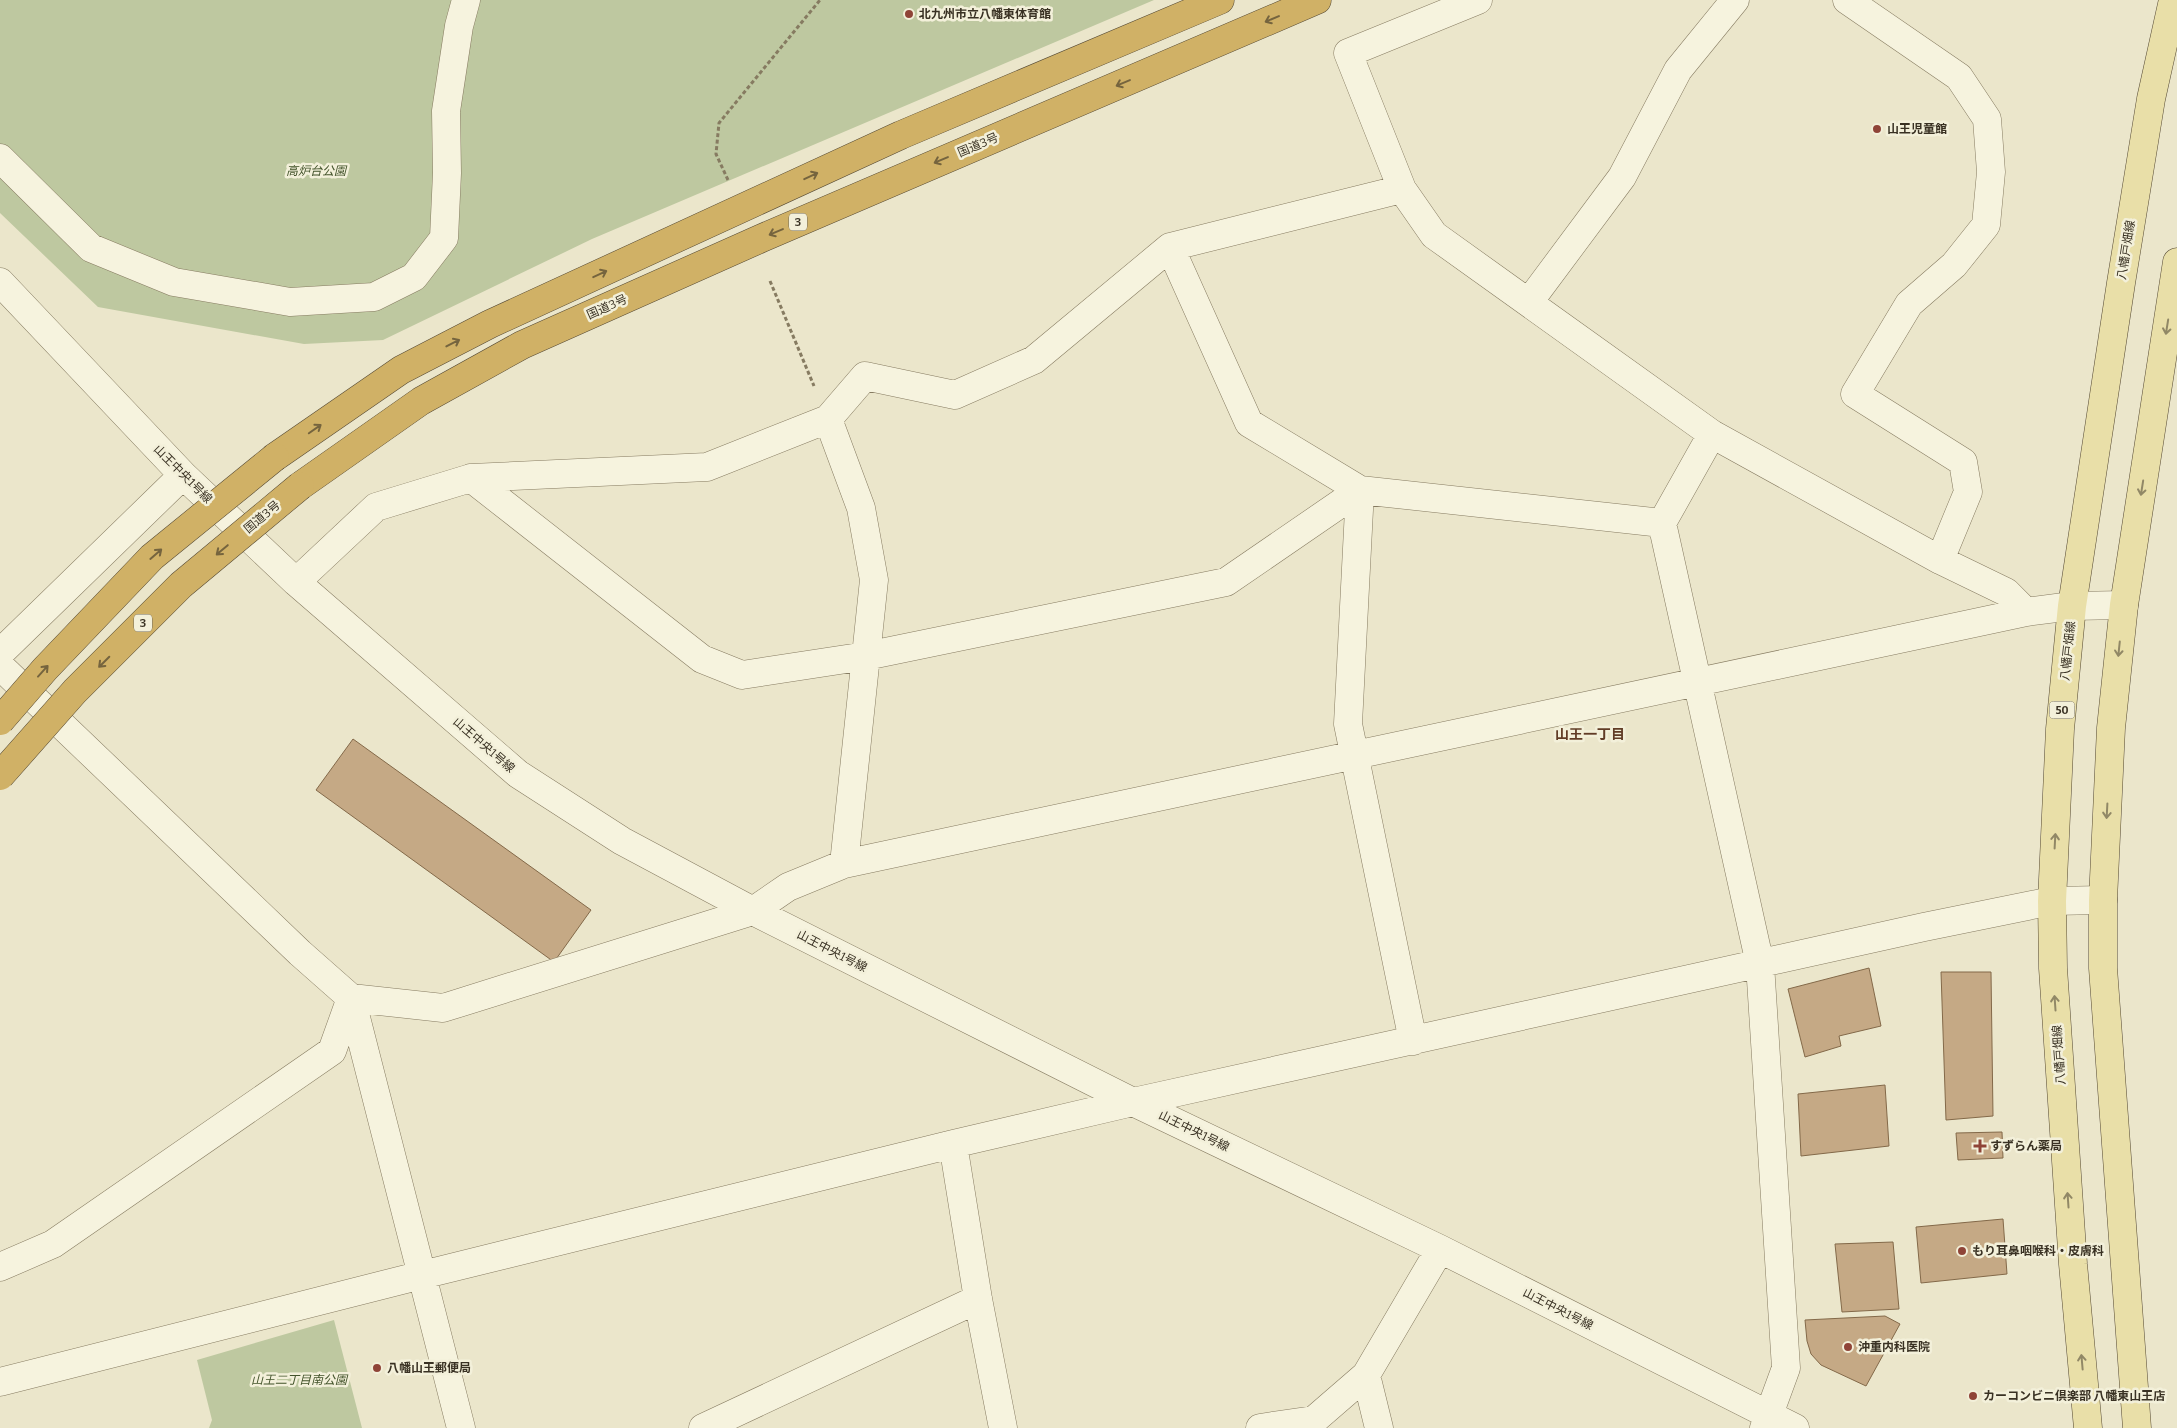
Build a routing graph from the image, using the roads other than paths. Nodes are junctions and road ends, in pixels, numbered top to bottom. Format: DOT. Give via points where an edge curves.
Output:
graph roads {
  1 [pos="466,0"];
  2 [pos="1220,0"];
  3 [pos="1317,0"];
  4 [pos="1478,0"];
  5 [pos="1734,0"];
  6 [pos="1847,0"];
  7 [pos="2173,0"];
  8 [pos="0,158"];
  9 [pos="1402,189"];
  10 [pos="1170,247"];
  11 [pos="2177,262"];
  12 [pos="0,282"];
  13 [pos="1529,302"];
  14 [pos="828,419"];
  15 [pos="1712,434"];
  16 [pos="183,475"];
  17 [pos="471,478"];
  18 [pos="1360,490"];
  19 [pos="1662,523"];
  20 [pos="1940,560"];
  21 [pos="296,582"];
  22 [pos="2124,605"];
  23 [pos="2072,606"];
  24 [pos="2026,612"];
  25 [pos="0,653"];
  26 [pos="866,656"];
  27 [pos="0,666"];
  28 [pos="1696,682"];
  29 [pos="0,721"];
  30 [pos="1354,755"];
  31 [pos="0,776"];
  32 [pos="844,864"];
  33 [pos="2103,900"];
  34 [pos="2052,901"];
  35 [pos="753,911"];
  36 [pos="1760,964"];
  37 [pos="351,998"];
  38 [pos="1413,1041"];
  39 [pos="1133,1102"];
  40 [pos="953,1144"];
  41 [pos="1440,1249"];
  42 [pos="0,1267"];
  43 [pos="422,1275"];
  44 [pos="978,1299"];
  45 [pos="1366,1375"];
  46 [pos="0,1382"];
  47 [pos="1766,1422"];
  48 [pos="461,1428"];
  49 [pos="704,1428"];
  50 [pos="1003,1428"];
  51 [pos="1260,1428"];
  52 [pos="1379,1428"];
  53 [pos="1795,1428"];
  54 [pos="2088,1428"];
  55 [pos="2137,1428"];
  1 -- 8 [label="street" via="458,26 446,111 444,238 414,277 374,297 290,302 174,282 91,248"];
  29 -- 2 [label="highway, one-way, bridge" via="152,557 275,457 401,370 490,324 901,135"];
  3 -- 31 [label="highway, 国道3号 / 3, one-way, bridge" via="762,238 522,345 421,401 300,486 180,585 76,690"];
  4 -- 9 [label="street" via="1348,54"];
  5 -- 13 [label="street" via="1678,70 1622,177"];
  6 -- 20 [label="street" via="1959,76 1987,119 1991,172 1986,225 1954,265 1909,304 1855,394 1963,462 1968,492"];
  7 -- 23 [label="main road, 八幡戸畑線 / 50" via="2149,109"];
  9 -- 10 [label="street"];
  9 -- 13 [label="street" via="1434,235"];
  10 -- 14 [label="street" via="1034,360 955,395 864,376"];
  10 -- 18 [label="street" via="1249,423"];
  11 -- 22 [label="main road, one-way"];
  12 -- 16 [label="street, 山王中央1号線"];
  13 -- 15 [label="street"];
  14 -- 17 [label="street" via="706,468"];
  14 -- 26 [label="street" via="861,508 874,580"];
  15 -- 19 [label="street"];
  15 -- 20 [label="street"];
  16 -- 21 [label="street, 山王中央1号線"];
  16 -- 25 [label="street"];
  17 -- 21 [label="street" via="376,507"];
  17 -- 26 [label="street" via="702,659 742,675"];
  18 -- 19 [label="street"];
  18 -- 26 [label="street" via="1226,582"];
  18 -- 30 [label="street" via="1348,724"];
  19 -- 28 [label="street"];
  20 -- 24 [label="street" via="2006,592"];
  21 -- 35 [label="street, 山王中央1号線" via="518,774 622,841"];
  22 -- 23 [label="street"];
  22 -- 33 [label="main road, one-way" via="2111,728"];
  23 -- 24 [label="street"];
  34 -- 23 [label="main road, 八幡戸畑線 / 50, one-way" via="2060,729"];
  24 -- 28 [label="street"];
  26 -- 32 [label="street"];
  27 -- 37 [label="street"];
  28 -- 30 [label="street"];
  28 -- 36 [label="street"];
  30 -- 32 [label="street"];
  30 -- 38 [label="street"];
  32 -- 35 [label="street" via="788,887"];
  33 -- 34 [label="street"];
  33 -- 55 [label="main road" via="2103,968"];
  34 -- 36 [label="street"];
  54 -- 34 [label="main road, 八幡戸畑線 / 50, one-way" via="2067,1186 2053,968"];
  35 -- 37 [label="street" via="443,1008"];
  35 -- 39 [label="street, 山王中央1号線"];
  36 -- 38 [label="street"];
  36 -- 47 [label="street" via="1786,1368"];
  37 -- 42 [label="street" via="332,1051 53,1244"];
  37 -- 43 [label="street"];
  38 -- 39 [label="street"];
  39 -- 40 [label="street"];
  39 -- 41 [label="street, 山王中央1号線"];
  40 -- 43 [label="street"];
  40 -- 44 [label="street"];
  41 -- 45 [label="street"];
  41 -- 47 [label="street, 山王中央1号線"];
  43 -- 46 [label="street"];
  43 -- 48 [label="street"];
  44 -- 49 [label="street"];
  44 -- 50 [label="street"];
  45 -- 51 [label="street" via="1314,1420"];
  45 -- 52 [label="street"];
  47 -- 53 [label="street, 山王中央1号線"];
}
